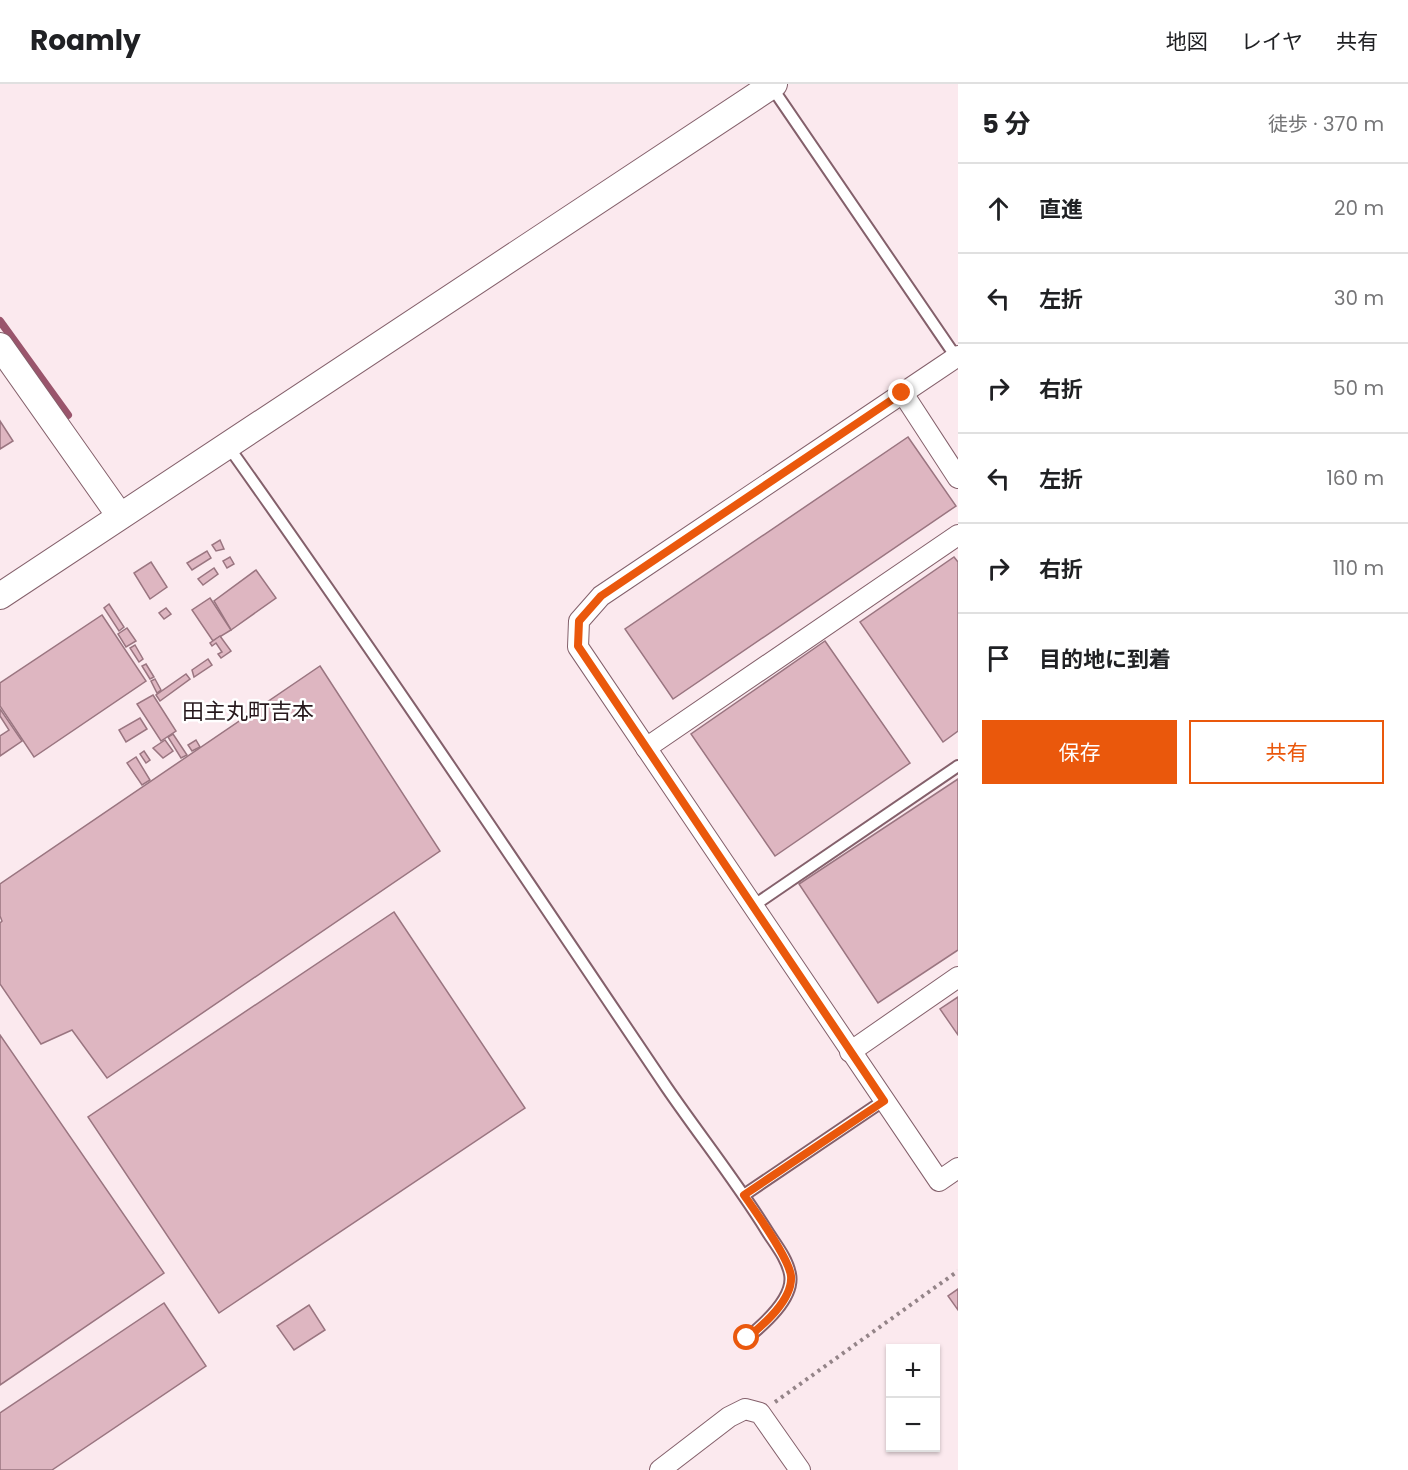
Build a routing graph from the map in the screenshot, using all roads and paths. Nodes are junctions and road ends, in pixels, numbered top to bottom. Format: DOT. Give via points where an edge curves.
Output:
graph roads {
  1 [pos="773,85"];
  2 [pos="0,346"];
  3 [pos="957,356"];
  4 [pos="902,393"];
  5 [pos="228,445"];
  6 [pos="958,477"];
  7 [pos="120,516"];
  8 [pos="958,535"];
  9 [pos="0,596"];
  10 [pos="646,748"];
  11 [pos="958,766"];
  12 [pos="753,906"];
  13 [pos="958,977"];
  14 [pos="850,1052"];
  15 [pos="884,1101"];
  16 [pos="958,1168"];
  17 [pos="744,1195"];
  18 [pos="958,1271"];
  19 [pos="747,1338"];
  20 [pos="760,1413"];
  21 [pos="660,1470"];
  22 [pos="800,1470"];
  1 -- 3 [label="lane"];
  1 -- 5 [label="street"];
  2 -- 7 [label="street"];
  3 -- 4 [label="street"];
  4 -- 6 [label="street"];
  4 -- 10 [label="street" via="601,596 579,621 578,646"];
  5 -- 7 [label="street"];
  5 -- 17 [label="lane" via="339,602 674,1099"];
  7 -- 9 [label="street"];
  8 -- 10 [label="street"];
  10 -- 12 [label="street"];
  11 -- 12 [label="lane"];
  12 -- 14 [label="street"];
  13 -- 14 [label="street"];
  14 -- 15 [label="street"];
  15 -- 16 [label="street" via="939,1181"];
  15 -- 17 [label="lane"];
  17 -- 19 [label="lane" via="785,1259 791,1276 782,1303"];
  18 -- 20 [label="path"];
  20 -- 21 [label="street" via="745,1409 729,1417"];
  20 -- 22 [label="street"];
}
